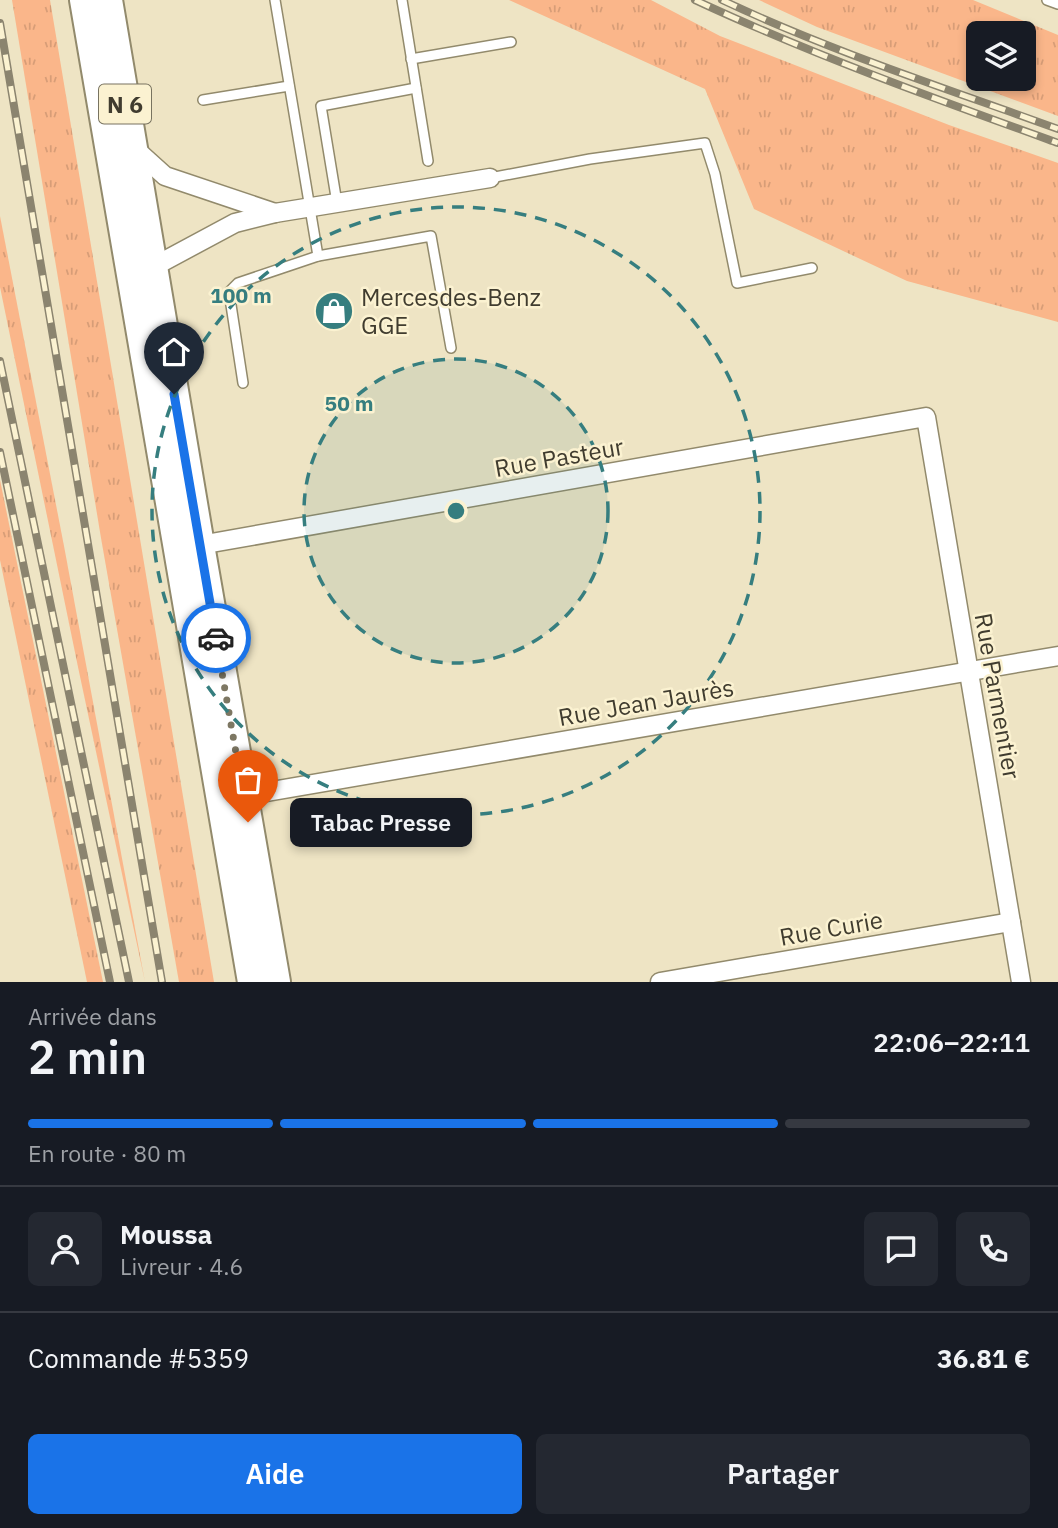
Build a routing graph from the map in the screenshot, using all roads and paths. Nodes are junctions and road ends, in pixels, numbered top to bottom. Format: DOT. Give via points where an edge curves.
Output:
graph roads {
  1 [pos="84,0"];
  2 [pos="108,0"];
  3 [pos="275,0"];
  4 [pos="402,0"];
  5 [pos="1048,0"];
  6 [pos="1058,4"];
  7 [pos="511,42"];
  8 [pos="411,58"];
  9 [pos="289,86"];
  10 [pos="416,88"];
  11 [pos="203,100"];
  12 [pos="132,146"];
  13 [pos="428,161"];
  14 [pos="490,178"];
  15 [pos="337,203"];
  16 [pos="309,208"];
  17 [pos="275,213"];
  18 [pos="318,256"];
  19 [pos="153,267"];
  20 [pos="812,268"];
  21 [pos="451,348"];
  22 [pos="243,383"];
  23 [pos="926,417"];
  24 [pos="200,545"];
  25 [pos="1058,656"];
  26 [pos="968,671"];
  27 [pos="243,796"];
  28 [pos="1011,922"];
  29 [pos="252,982"];
  30 [pos="276,982"];
  31 [pos="660,982"];
  32 [pos="1021,982"];
  1 -- 29 [label="main road, N 6"];
  2 -- 12 [label="main road, N 6"];
  3 -- 9 [label="lane"];
  4 -- 8 [label="lane"];
  5 -- 6 [label="lane"];
  7 -- 8 [label="lane"];
  8 -- 10 [label="lane"];
  9 -- 11 [label="lane"];
  9 -- 16 [label="lane"];
  10 -- 13 [label="lane"];
  10 -- 15 [label="lane" via="321,106"];
  12 -- 17 [label="street" via="165,176"];
  12 -- 19 [label="main road, N 6"];
  14 -- 15 [label="street"];
  14 -- 20 [label="lane" via="705,143 737,283"];
  15 -- 16 [label="street"];
  16 -- 17 [label="street"];
  16 -- 18 [label="lane"];
  17 -- 19 [label="street" via="235,223"];
  18 -- 21 [label="lane" via="431,236"];
  18 -- 22 [label="lane" via="238,282 229,292"];
  19 -- 24 [label="main road, N 6"];
  23 -- 24 [label="street, Rue Pasteur"];
  23 -- 26 [label="street, Rue Parmentier"];
  24 -- 27 [label="main road, N 6"];
  25 -- 26 [label="street, Rue Jean Jaurès"];
  26 -- 27 [label="street, Rue Jean Jaurès"];
  26 -- 28 [label="street, Rue Parmentier"];
  27 -- 30 [label="main road, N 6"];
  28 -- 31 [label="street, Rue Curie"];
  28 -- 32 [label="street, Rue Parmentier"];
}
